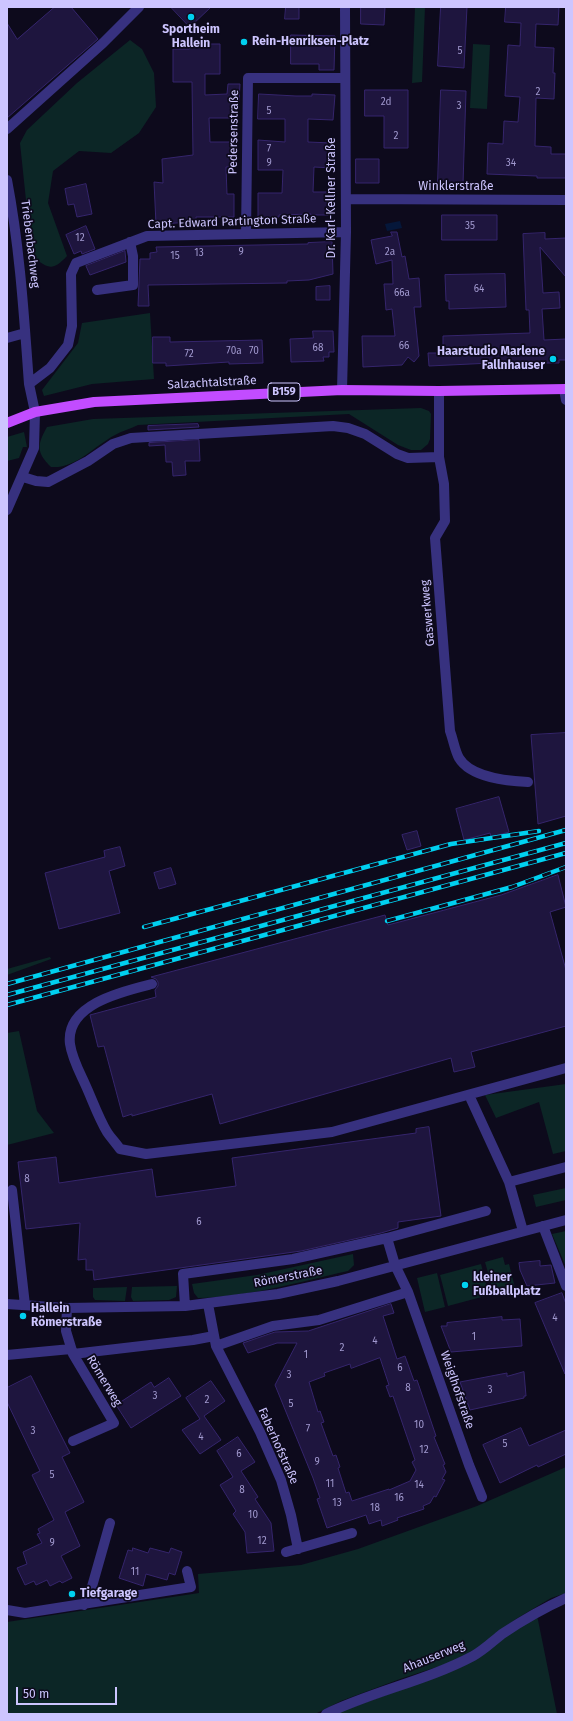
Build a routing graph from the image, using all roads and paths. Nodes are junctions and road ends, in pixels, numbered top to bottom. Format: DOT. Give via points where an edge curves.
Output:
graph roads {
  1 [pos="139,7"];
  2 [pos="345,7"];
  3 [pos="345,78"];
  4 [pos="7,129"];
  5 [pos="7,180"];
  6 [pos="346,199"];
  7 [pos="566,200"];
  8 [pos="346,232"];
  9 [pos="246,234"];
  10 [pos="130,242"];
  11 [pos="97,290"];
  12 [pos="25,333"];
  13 [pos="7,338"];
  14 [pos="29,384"];
  15 [pos="565,389"];
  16 [pos="342,390"];
  17 [pos="439,391"];
  18 [pos="566,400"];
  19 [pos="35,412"];
  20 [pos="7,423"];
  21 [pos="439,457"];
  22 [pos="23,476"];
  23 [pos="7,510"];
  24 [pos="528,782"];
  25 [pos="152,984"];
  26 [pos="566,1068"];
  27 [pos="469,1095"];
  28 [pos="566,1167"];
  29 [pos="509,1182"];
  30 [pos="12,1190"];
  31 [pos="486,1211"];
  32 [pos="566,1220"];
  33 [pos="543,1226"];
  34 [pos="523,1231"];
  35 [pos="387,1238"];
  36 [pos="395,1265"];
  37 [pos="566,1286"];
  38 [pos="408,1292"];
  39 [pos="7,1304"];
  40 [pos="208,1304"];
  41 [pos="25,1305"];
  42 [pos="185,1306"];
  43 [pos="67,1308"];
  44 [pos="215,1341"];
  45 [pos="72,1351"];
  46 [pos="7,1355"];
  47 [pos="73,1441"];
  48 [pos="482,1497"];
  49 [pos="110,1523"];
  50 [pos="352,1533"];
  51 [pos="298,1549"];
  52 [pos="286,1552"];
  53 [pos="187,1571"];
  54 [pos="566,1598"];
  55 [pos="84,1605"];
  56 [pos="7,1610"];
  57 [pos="326,1714"];
  1 -- 4 [label="street"];
  2 -- 3 [label="street, Dr. Karl-Kellner Straße"];
  3 -- 6 [label="street, Dr. Karl-Kellner Straße"];
  3 -- 9 [label="street, Pedersenstraße" via="248,78"];
  5 -- 12 [label="street, Triebenbachweg" via="15,219"];
  6 -- 7 [label="street, Winklerstraße"];
  6 -- 8 [label="street, Dr. Karl-Kellner Straße"];
  8 -- 9 [label="street, Capt. Edward Partington Straße"];
  8 -- 16 [label="street, Dr. Karl-Kellner Straße"];
  9 -- 10 [label="street, Capt. Edward Partington Straße" via="147,236"];
  10 -- 11 [label="street" via="133,256 133,285"];
  10 -- 14 [label="street, Capt. Edward Partington Straße" via="76,263 71,274 72,326 68,345 50,368"];
  12 -- 13 [label="street"];
  12 -- 14 [label="street, Triebenbachweg"];
  14 -- 19 [label="street"];
  15 -- 17 [label="main road, Salzachtalstraße / B159"];
  15 -- 18 [label="street"];
  16 -- 17 [label="main road, Salzachtalstraße / B159"];
  16 -- 19 [label="main road, Salzachtalstraße / B159" via="94,402"];
  17 -- 21 [label="street, Gaswerkweg"];
  19 -- 20 [label="main road, Salzachtalstraße / B159"];
  19 -- 22 [label="street" via="34,448"];
  21 -- 22 [label="street" via="408,458 365,434 333,426 131,438 113,444 88,461 48,482"];
  21 -- 24 [label="street, Gaswerkweg" via="444,484 445,521 435,538 450,731 459,758 466,766 483,775 508,781"];
  22 -- 23 [label="street"];
  25 -- 27 [label="street" via="113,994 97,1002 73,1025 70,1042 74,1060 106,1131 120,1149 146,1154 332,1132"];
  26 -- 27 [label="street"];
  27 -- 29 [label="street"];
  28 -- 29 [label="street"];
  29 -- 34 [label="street"];
  30 -- 41 [label="street"];
  31 -- 35 [label="street"];
  32 -- 33 [label="street, Römerstraße"];
  33 -- 34 [label="street, Römerstraße"];
  33 -- 37 [label="street"];
  34 -- 36 [label="street, Römerstraße"];
  35 -- 36 [label="street, Weiglhofstraße"];
  35 -- 42 [label="street" via="293,1259 182,1274"];
  36 -- 38 [label="street, Weiglhofstraße"];
  36 -- 40 [label="street, Römerstraße" via="278,1294"];
  38 -- 44 [label="street" via="319,1320 273,1326"];
  38 -- 48 [label="street, Weiglhofstraße"];
  39 -- 41 [label="street, Römerstraße"];
  40 -- 42 [label="street, Römerstraße"];
  40 -- 44 [label="street, Faberhofstraße"];
  41 -- 43 [label="street, Römerstraße"];
  42 -- 43 [label="street, Römerstraße"];
  43 -- 45 [label="street, Römerweg" via="66,1332"];
  44 -- 45 [label="street" via="193,1340"];
  44 -- 51 [label="street, Faberhofstraße" via="281,1480"];
  45 -- 46 [label="street"];
  45 -- 47 [label="street, Römerweg" via="114,1423"];
  49 -- 55 [label="street" via="91,1590"];
  50 -- 51 [label="street"];
  51 -- 52 [label="street"];
  53 -- 55 [label="street" via="191,1587"];
  54 -- 57 [label="street, Ahauserweg" via="537,1611 474,1655"];
  55 -- 56 [label="street" via="25,1614"];
}
